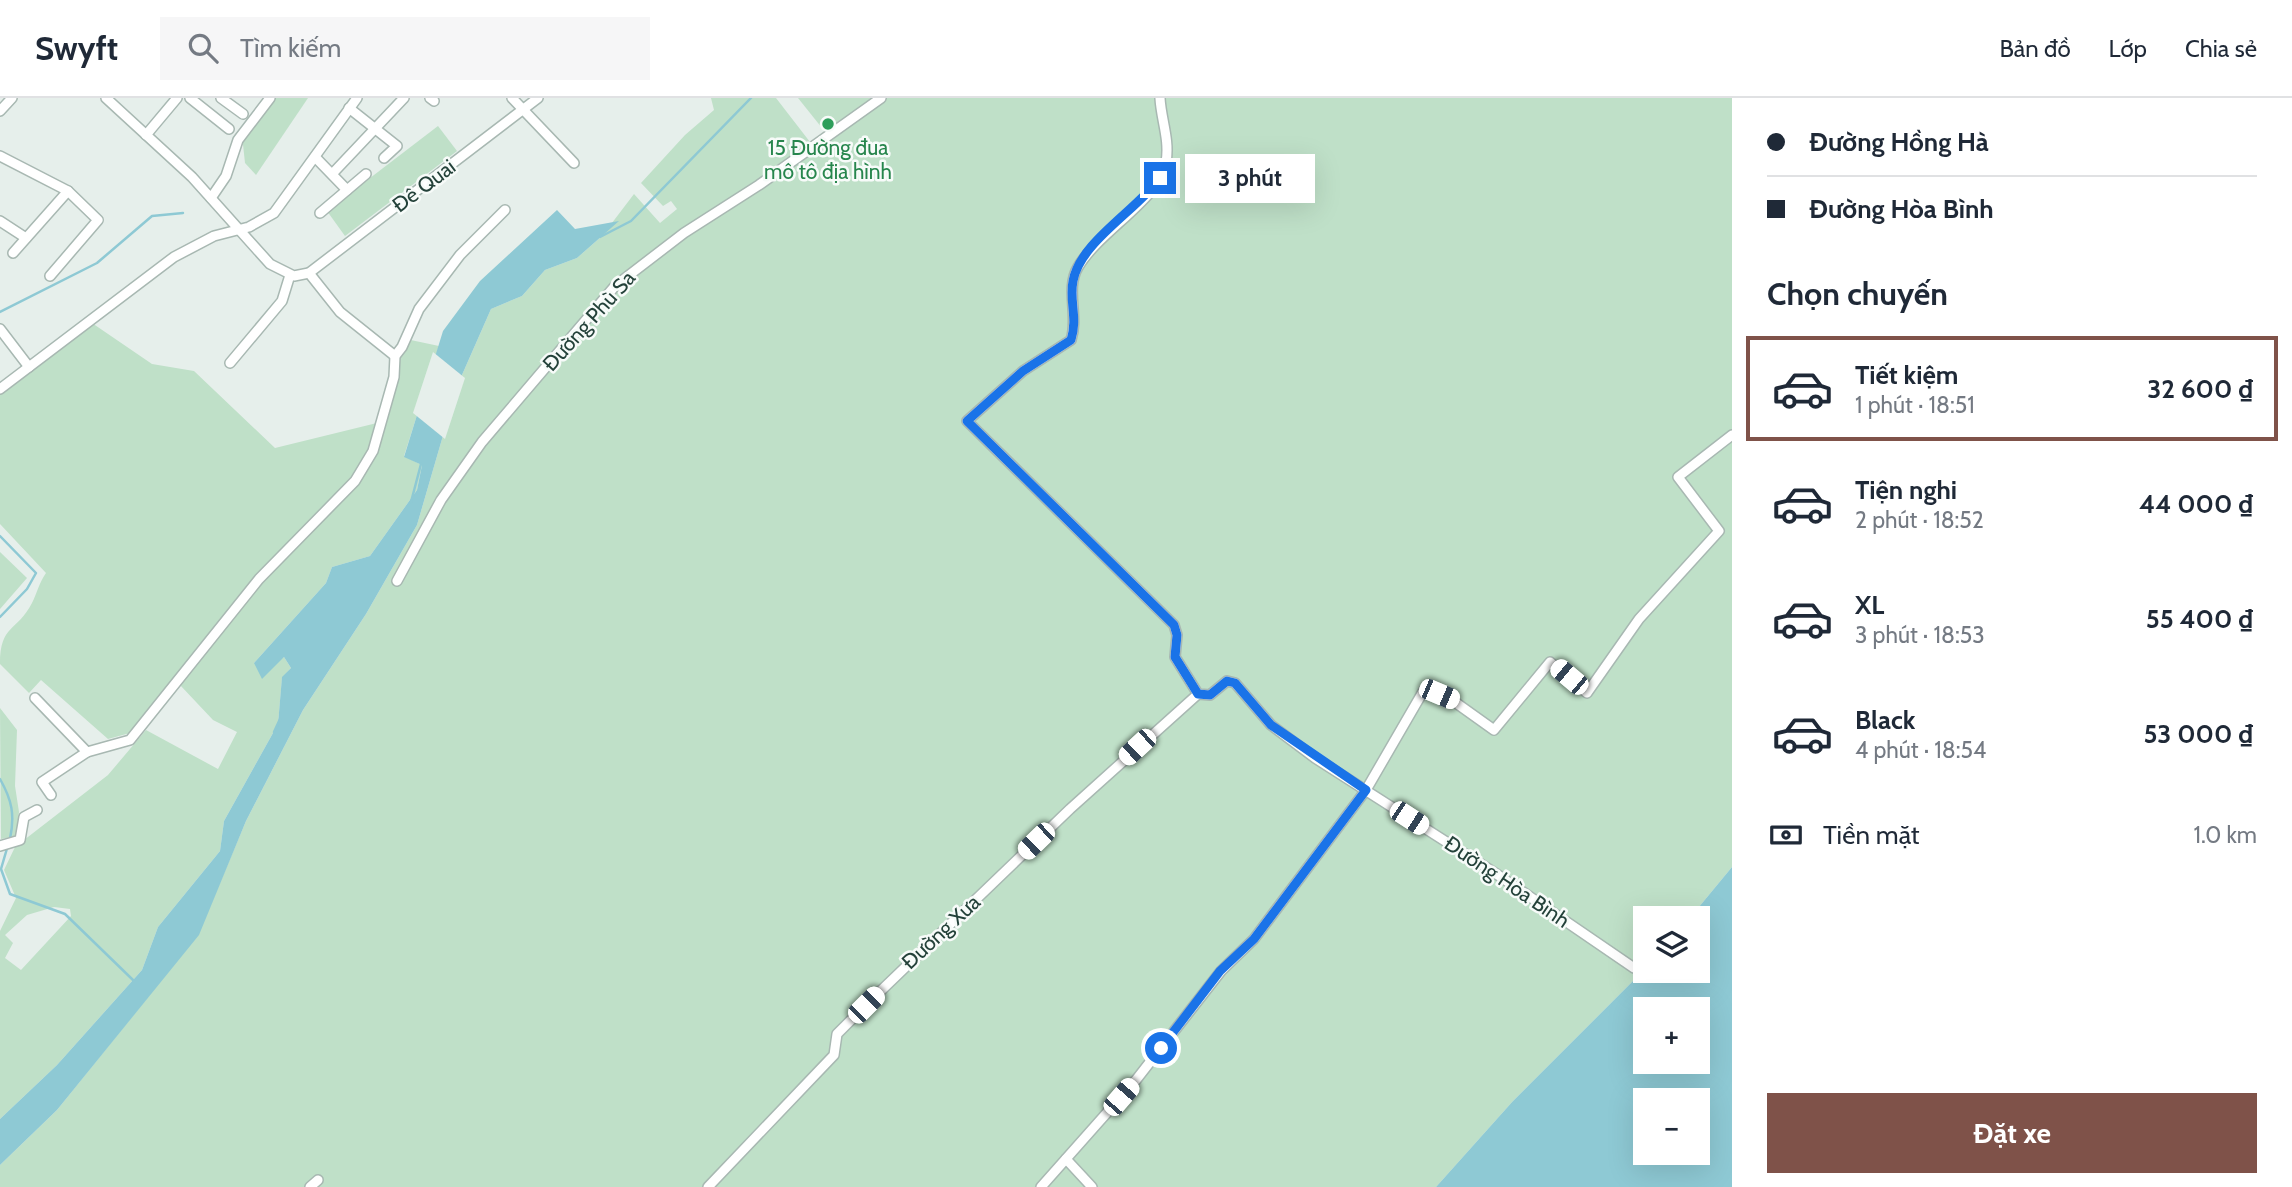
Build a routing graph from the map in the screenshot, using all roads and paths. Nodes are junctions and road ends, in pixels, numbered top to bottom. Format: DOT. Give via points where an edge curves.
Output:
graph roads {
  1 [pos="12,98"];
  2 [pos="106,98"];
  3 [pos="177,98"];
  4 [pos="190,98"];
  5 [pos="221,98"];
  6 [pos="270,98"];
  7 [pos="357,98"];
  8 [pos="404,98"];
  9 [pos="512,98"];
  10 [pos="538,98"];
  11 [pos="881,98"];
  12 [pos="1160,98"];
  13 [pos="349,108"];
  14 [pos="524,109"];
  15 [pos="0,111"];
  16 [pos="243,114"];
  17 [pos="229,129"];
  18 [pos="375,129"];
  19 [pos="146,135"];
  20 [pos="0,156"];
  21 [pos="315,157"];
  22 [pos="384,158"];
  23 [pos="574,163"];
  24 [pos="333,173"];
  25 [pos="366,174"];
  26 [pos="347,190"];
  27 [pos="68,191"];
  28 [pos="211,198"];
  29 [pos="505,210"];
  30 [pos="320,213"];
  31 [pos="0,220"];
  32 [pos="239,229"];
  33 [pos="26,238"];
  34 [pos="13,253"];
  35 [pos="309,273"];
  36 [pos="290,275"];
  37 [pos="50,276"];
  38 [pos="0,329"];
  39 [pos="395,356"];
  40 [pos="230,363"];
  41 [pos="29,367"];
  42 [pos="0,389"];
  43 [pos="1732,435"];
  44 [pos="397,581"];
  45 [pos="1198,694"];
  46 [pos="35,698"];
  47 [pos="87,752"];
  48 [pos="1366,790"];
  49 [pos="51,795"];
  50 [pos="37,810"];
  51 [pos="2,846"];
  52 [pos="1633,967"];
  53 [pos="1066,1159"];
  54 [pos="708,1187"];
  55 [pos="1041,1187"];
  56 [pos="1092,1187"];
  1 -- 15 [label="street"];
  2 -- 19 [label="street"];
  3 -- 19 [label="street"];
  4 -- 17 [label="street"];
  5 -- 16 [label="street"];
  6 -- 28 [label="street" via="238,140 226,176"];
  7 -- 13 [label="street"];
  8 -- 18 [label="street"];
  9 -- 14 [label="street"];
  10 -- 14 [label="street, Đê Quai"];
  11 -- 44 [label="street, Đường Phù Sa" via="615,286 482,442 441,500"];
  12 -- 45 [label="street" via="1166,165 1146,197 1100,238 1077,269 1072,282 1076,316 1071,340 1023,371 967,421 1174,625 1175,657"];
  13 -- 18 [label="street"];
  13 -- 21 [label="street"];
  14 -- 23 [label="street"];
  14 -- 35 [label="street, Đê Quai"];
  18 -- 22 [label="street" via="397,146"];
  18 -- 24 [label="street"];
  19 -- 28 [label="street"];
  20 -- 27 [label="street"];
  21 -- 24 [label="street"];
  21 -- 32 [label="street" via="274,213"];
  24 -- 26 [label="street"];
  25 -- 26 [label="street"];
  26 -- 30 [label="street"];
  27 -- 33 [label="street"];
  27 -- 37 [label="street" via="98,220"];
  28 -- 32 [label="street"];
  29 -- 39 [label="street" via="460,256 419,309"];
  31 -- 33 [label="street"];
  32 -- 36 [label="street" via="270,264"];
  32 -- 41 [label="street" via="174,257"];
  33 -- 34 [label="street"];
  35 -- 36 [label="street"];
  35 -- 39 [label="street" via="340,312"];
  36 -- 40 [label="street" via="282,302"];
  38 -- 41 [label="street"];
  39 -- 47 [label="street" via="380,432 355,481 260,579 130,740"];
  41 -- 42 [label="street"];
  43 -- 48 [label="street" via="1678,477 1719,531 1639,618 1587,693 1550,662 1494,730 1452,700 1424,690"];
  45 -- 48 [label="street, Đường Hòa Bình" via="1210,695 1227,681 1235,683 1271,725"];
  45 -- 54 [label="street, Đường Xưa" via="1079,800 837,1034 834,1055"];
  46 -- 47 [label="street"];
  47 -- 49 [label="street" via="42,782"];
  48 -- 52 [label="street, Đường Hòa Bình"];
  48 -- 53 [label="street" via="1254,939 1220,971 1136,1080"];
  50 -- 51 [label="street" via="24,817 20,840"];
  53 -- 55 [label="street"];
  53 -- 56 [label="street"];
}
